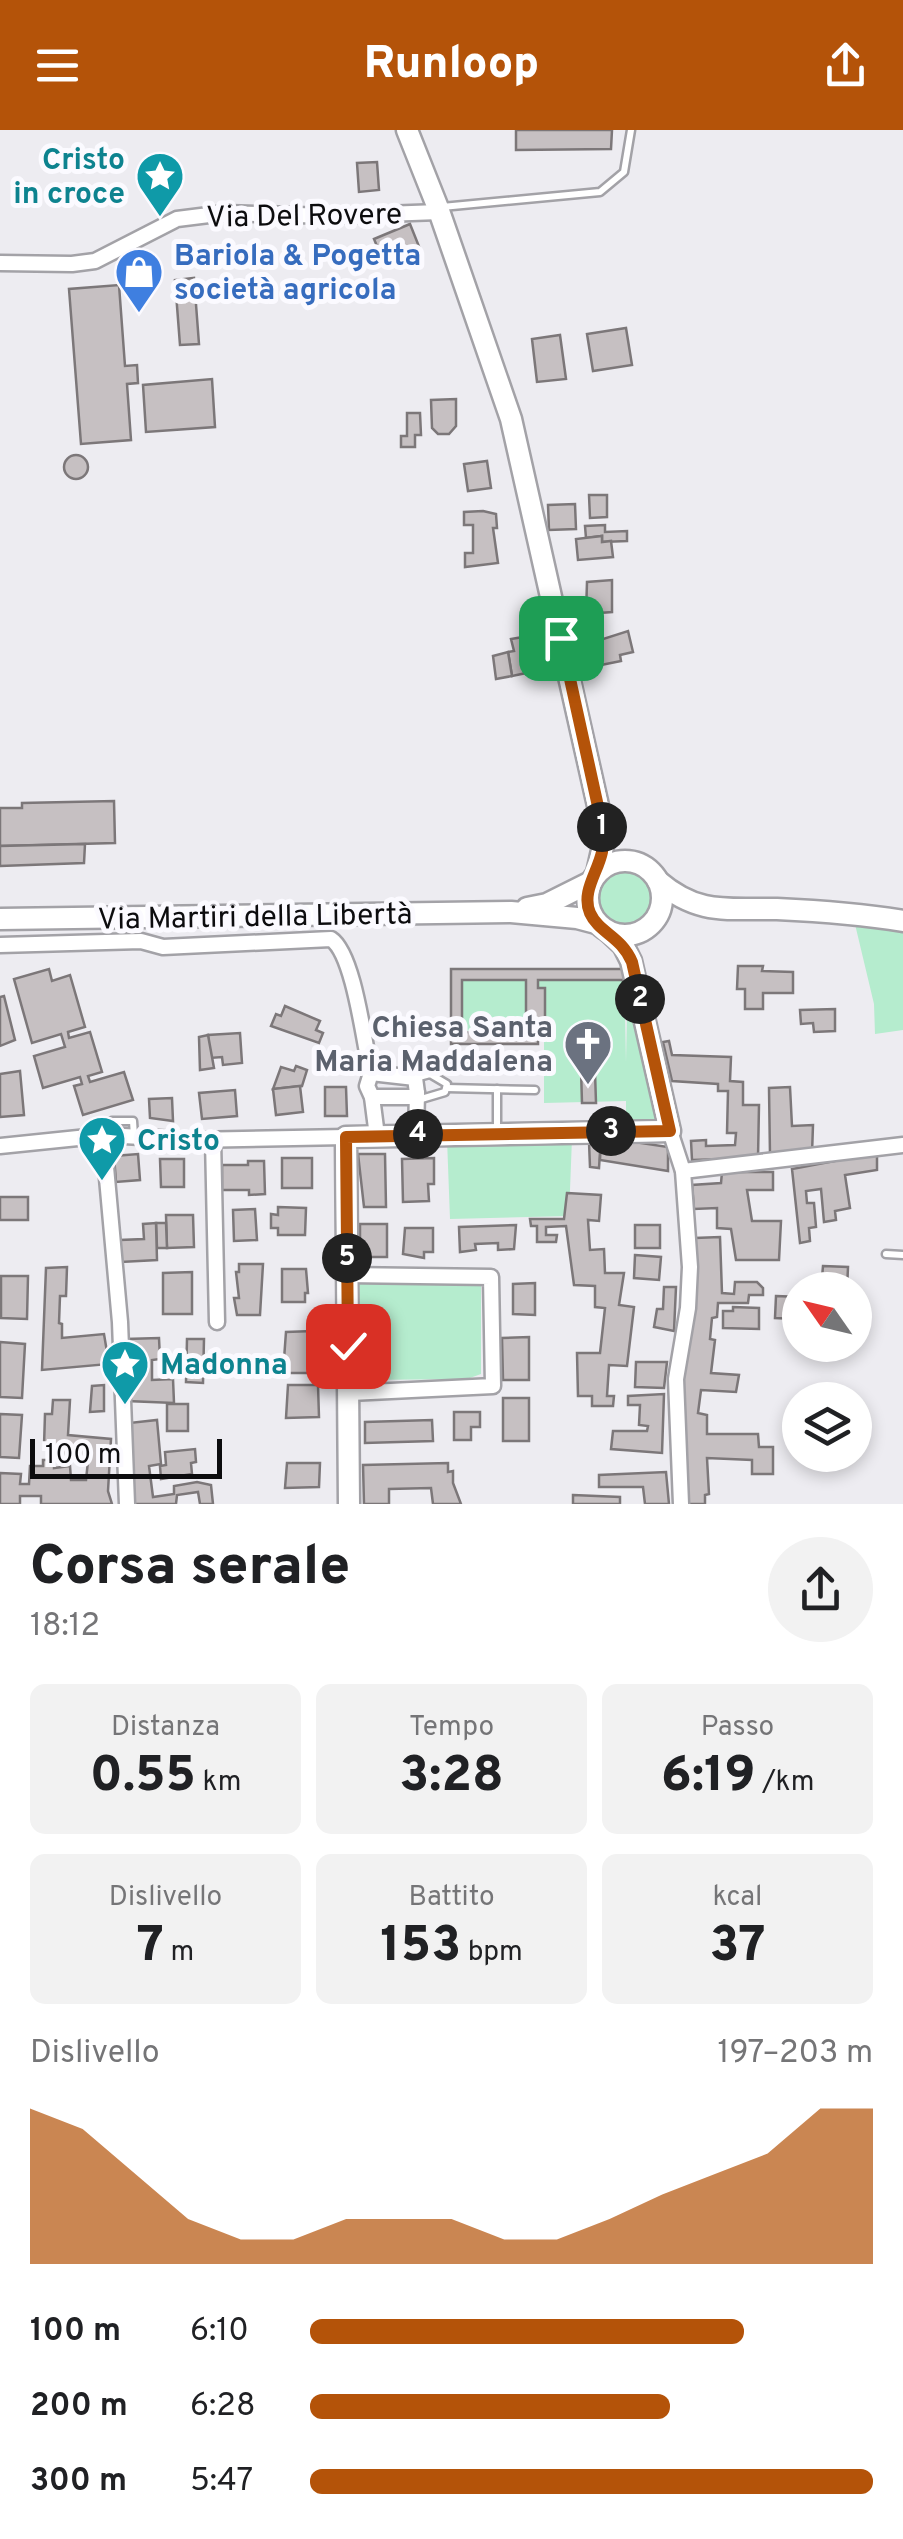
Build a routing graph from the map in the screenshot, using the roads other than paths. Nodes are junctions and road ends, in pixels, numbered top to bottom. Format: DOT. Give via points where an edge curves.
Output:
graph roads {
  1 [pos="407,130"];
  2 [pos="631,130"];
  3 [pos="439,210"];
  4 [pos="0,264"];
  5 [pos="601,820"];
  6 [pos="630,861"];
  7 [pos="594,877"];
  8 [pos="658,881"];
  9 [pos="719,910"];
  10 [pos="510,912"];
  11 [pos="0,919"];
  12 [pos="903,920"];
  13 [pos="650,926"];
  14 [pos="602,928"];
  15 [pos="0,945"];
  16 [pos="638,987"];
  17 [pos="371,1073"];
  18 [pos="447,1088"];
  19 [pos="497,1089"];
  20 [pos="416,1090"];
  21 [pos="535,1090"];
  22 [pos="372,1096"];
  23 [pos="670,1131"];
  24 [pos="497,1132"];
  25 [pos="416,1134"];
  26 [pos="107,1135"];
  27 [pos="376,1136"];
  28 [pos="346,1137"];
  29 [pos="212,1139"];
  30 [pos="0,1146"];
  31 [pos="903,1146"];
  32 [pos="683,1171"];
  33 [pos="886,1254"];
  34 [pos="903,1255"];
  35 [pos="347,1275"];
  36 [pos="217,1322"];
  37 [pos="350,1393"];
  38 [pos="127,1504"];
  39 [pos="349,1504"];
  40 [pos="681,1504"];
  1 -- 3 [label="main road"];
  2 -- 3 [label="lane" via="624,172 600,192"];
  3 -- 4 [label="street, Via Del Rovere" via="177,219 95,261"];
  3 -- 5 [label="main road" via="511,420"];
  5 -- 6 [label="main road"];
  5 -- 7 [label="main road" via="603,846"];
  6 -- 7 [label="main road" via="612,863"];
  6 -- 8 [label="main road"];
  7 -- 10 [label="main road, Via Martiri della Libertà" via="547,904"];
  7 -- 14 [label="main road" via="588,903"];
  8 -- 9 [label="main road" via="688,902"];
  8 -- 13 [label="main road" via="662,905"];
  9 -- 12 [label="main road"];
  9 -- 13 [label="main road"];
  10 -- 11 [label="main road, Via Martiri della Libertà"];
  10 -- 14 [label="main road, Via Martiri della Libertà" via="577,918"];
  13 -- 14 [label="main road" via="635,934"];
  13 -- 16 [label="main road"];
  14 -- 16 [label="main road" via="628,953"];
  15 -- 17 [label="street" via="330,939 347,964"];
  16 -- 23 [label="main road"];
  17 -- 20 [label="street"];
  17 -- 22 [label="street"];
  18 -- 19 [label="lane"];
  18 -- 20 [label="lane" via="438,1095"];
  18 -- 20 [label="lane" via="430,1074"];
  19 -- 21 [label="lane"];
  19 -- 24 [label="lane"];
  20 -- 22 [label="street" via="412,1097"];
  20 -- 25 [label="street"];
  22 -- 27 [label="street"];
  23 -- 24 [label="main road"];
  23 -- 32 [label="street"];
  24 -- 25 [label="main road"];
  25 -- 27 [label="main road"];
  26 -- 29 [label="street"];
  26 -- 30 [label="street"];
  26 -- 38 [label="street"];
  27 -- 28 [label="main road"];
  28 -- 29 [label="street"];
  28 -- 35 [label="main road"];
  29 -- 36 [label="street"];
  31 -- 32 [label="street"];
  32 -- 40 [label="street" via="690,1267 676,1379"];
  33 -- 34 [label="lane"];
  35 -- 37 [label="main road"];
  35 -- 37 [label="street" via="491,1276 494,1386"];
  37 -- 39 [label="main road"];
}
